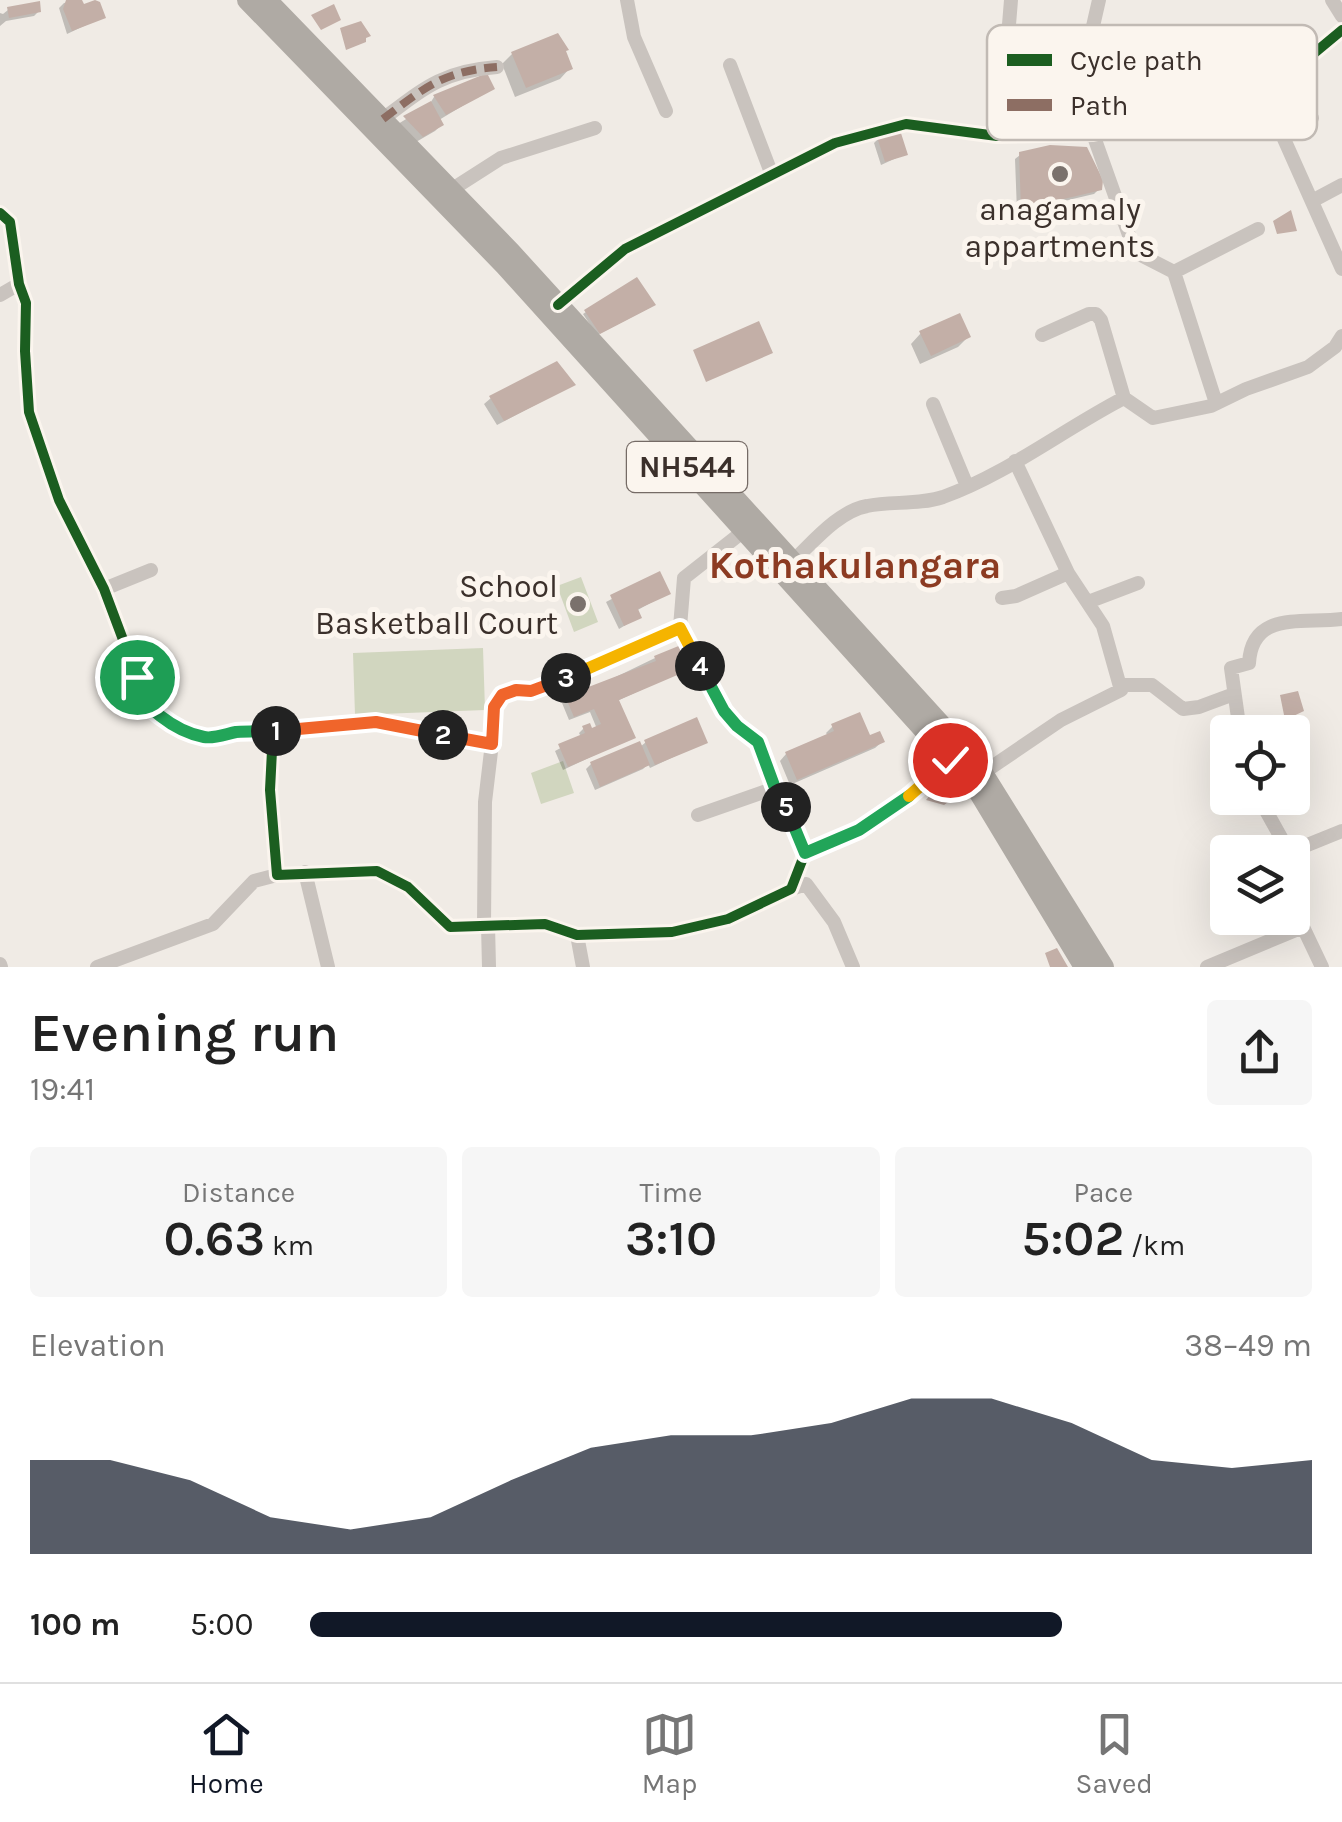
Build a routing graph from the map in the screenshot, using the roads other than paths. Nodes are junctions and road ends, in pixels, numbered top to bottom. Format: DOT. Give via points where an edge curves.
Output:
graph roads {
  1 [pos="247,0"];
  2 [pos="267,0"];
  3 [pos="627,0"];
  4 [pos="1011,0"];
  5 [pos="1099,0"];
  6 [pos="1332,0"];
  7 [pos="1342,16"];
  8 [pos="1009,25"];
  9 [pos="1093,25"];
  10 [pos="1342,30"];
  11 [pos="1317,51"];
  12 [pos="730,65"];
  13 [pos="497,68"];
  14 [pos="666,111"];
  15 [pos="383,119"];
  16 [pos="595,128"];
  17 [pos="987,134"];
  18 [pos="1095,140"];
  19 [pos="1284,140"];
  20 [pos="772,175"];
  21 [pos="1342,185"];
  22 [pos="451,190"];
  23 [pos="1312,201"];
  24 [pos="0,213"];
  25 [pos="1258,229"];
  26 [pos="1342,269"];
  27 [pos="1174,272"];
  28 [pos="20,284"];
  29 [pos="0,295"];
  30 [pos="558,305"];
  31 [pos="1042,336"];
  32 [pos="1342,336"];
  33 [pos="1124,398"];
  34 [pos="933,404"];
  35 [pos="1216,404"];
  36 [pos="1015,461"];
  37 [pos="967,486"];
  38 [pos="745,530"];
  39 [pos="794,560"];
  40 [pos="151,570"];
  41 [pos="1068,573"];
  42 [pos="1138,583"];
  43 [pos="104,588"];
  44 [pos="1002,598"];
  45 [pos="1088,602"];
  46 [pos="1342,620"];
  47 [pos="680,628"];
  48 [pos="1120,684"];
  49 [pos="1234,694"];
  50 [pos="1237,715"];
  51 [pos="273,731"];
  52 [pos="492,744"];
  53 [pos="950,760"];
  54 [pos="983,772"];
  55 [pos="775,788"];
  56 [pos="698,815"];
  57 [pos="1342,831"];
  58 [pos="1310,844"];
  59 [pos="805,853"];
  60 [pos="305,872"];
  61 [pos="277,875"];
  62 [pos="791,889"];
  63 [pos="486,925"];
  64 [pos="576,935"];
  65 [pos="1283,935"];
  66 [pos="1306,935"];
  67 [pos="105,965"];
  68 [pos="328,967"];
  69 [pos="490,967"];
  70 [pos="583,967"];
  71 [pos="853,967"];
  72 [pos="1084,967"];
  73 [pos="1104,967"];
  74 [pos="1206,967"];
  75 [pos="1322,967"];
  1 -- 38 [label="highway, NH544" via="505,266"];
  2 -- 15 [label="highway, NH544"];
  3 -- 14 [label="street" via="634,37"];
  4 -- 8 [label="street"];
  5 -- 9 [label="street"];
  6 -- 7 [label="street"];
  10 -- 11 [label="street"];
  12 -- 20 [label="street"];
  13 -- 15 [label="street" via="462,70"];
  15 -- 22 [label="highway, NH544"];
  16 -- 22 [label="street" via="500,158"];
  17 -- 20 [label="street" via="924,124 883,128"];
  18 -- 27 [label="street" via="1136,252"];
  19 -- 23 [label="street"];
  20 -- 30 [label="street" via="625,249"];
  21 -- 23 [label="street"];
  22 -- 30 [label="highway, NH544"];
  23 -- 26 [label="street"];
  24 -- 28 [label="street" via="10,222"];
  25 -- 27 [label="street"];
  27 -- 35 [label="street"];
  28 -- 29 [label="street"];
  28 -- 43 [label="street" via="29,412 59,500"];
  30 -- 39 [label="highway, NH544"];
  31 -- 33 [label="street" via="1096,314"];
  32 -- 35 [label="street" via="1308,367"];
  33 -- 35 [label="street" via="1153,418"];
  33 -- 36 [label="street"];
  34 -- 37 [label="street"];
  36 -- 37 [label="street"];
  36 -- 41 [label="street"];
  37 -- 39 [label="street" via="940,498 863,506"];
  38 -- 47 [label="street" via="684,578"];
  38 -- 53 [label="highway, NH544"];
  39 -- 54 [label="highway, NH544"];
  40 -- 43 [label="street"];
  41 -- 44 [label="street"];
  41 -- 45 [label="street"];
  42 -- 45 [label="street"];
  43 -- 51 [label="street" via="148,705 208,738"];
  45 -- 48 [label="street" via="1103,626"];
  46 -- 49 [label="street" via="1260,630 1250,642 1249,663 1231,668"];
  47 -- 52 [label="street" via="577,674 508,692 494,707"];
  47 -- 55 [label="street" via="724,711 758,742"];
  48 -- 49 [label="street" via="1152,685 1183,708"];
  48 -- 54 [label="street" via="1121,690"];
  49 -- 50 [label="street"];
  51 -- 52 [label="street" via="376,722"];
  51 -- 61 [label="street"];
  52 -- 63 [label="street" via="485,802"];
  53 -- 59 [label="street" via="859,830"];
  53 -- 72 [label="highway, NH544" via="976,788"];
  54 -- 73 [label="highway, NH544"];
  55 -- 56 [label="street"];
  55 -- 59 [label="street"];
  57 -- 58 [label="street"];
  59 -- 62 [label="street"];
  60 -- 61 [label="street"];
  60 -- 63 [label="street" via="377,871 408,887 450,927"];
  60 -- 68 [label="street"];
  61 -- 67 [label="street" via="254,881 213,924"];
  62 -- 64 [label="street" via="728,919 672,932"];
  62 -- 71 [label="street" via="806,884 834,922"];
  63 -- 64 [label="street" via="545,924"];
  63 -- 69 [label="street"];
  64 -- 70 [label="street"];
  65 -- 74 [label="street"];
  66 -- 75 [label="street"];
}
